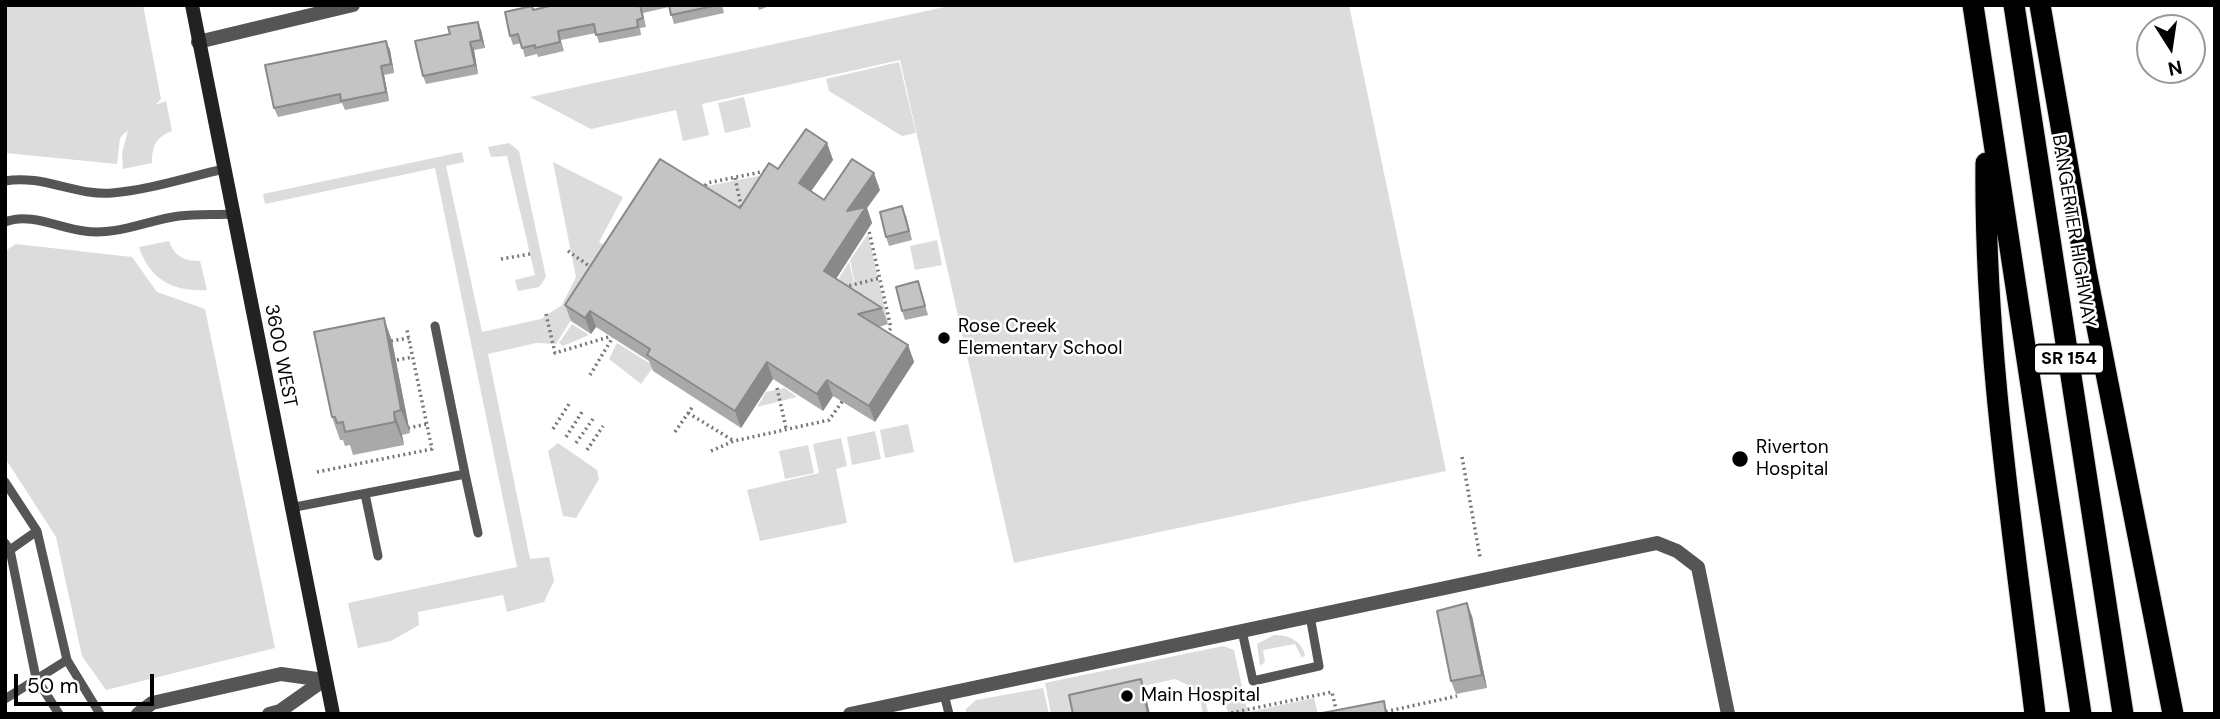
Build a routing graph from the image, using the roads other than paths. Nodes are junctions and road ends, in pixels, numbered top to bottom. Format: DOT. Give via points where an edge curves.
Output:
graph roads {
  1 [pos="192,5"];
  2 [pos="353,5"];
  3 [pos="1973,5"];
  4 [pos="2014,5"];
  5 [pos="2040,5"];
  6 [pos="198,42"];
  7 [pos="1988,105"];
  8 [pos="224,169"];
  9 [pos="5,181"];
  10 [pos="233,214"];
  11 [pos="5,222"];
  12 [pos="435,327"];
  13 [pos="465,474"];
  14 [pos="5,482"];
  15 [pos="365,494"];
  16 [pos="290,509"];
  17 [pos="37,531"];
  18 [pos="478,533"];
  19 [pos="7,548"];
  20 [pos="378,556"];
  21 [pos="1310,616"];
  22 [pos="1242,631"];
  23 [pos="67,660"];
  24 [pos="36,678"];
  25 [pos="324,680"];
  26 [pos="944,694"];
  27 [pos="5,699"];
  28 [pos="59,714"];
  29 [pos="100,714"];
  30 [pos="138,714"];
  31 [pos="269,714"];
  32 [pos="332,714"];
  33 [pos="850,714"];
  34 [pos="948,714"];
  35 [pos="1728,714"];
  36 [pos="2035,714"];
  37 [pos="2081,714"];
  38 [pos="2123,714"];
  39 [pos="2173,714"];
  1 -- 6 [label="main road, 3600 WEST"];
  2 -- 6 [label="street"];
  3 -- 7 [label="highway, SR 154"];
  4 -- 38 [label="highway, BANGERTER HIGHWAY / SR 154"];
  5 -- 39 [label="highway" via="2086,271"];
  6 -- 8 [label="main road, 3600 WEST"];
  7 -- 36 [label="highway" via="1990,304"];
  7 -- 37 [label="highway, SR 154"];
  8 -- 9 [label="lane" via="113,193 88,193 24,178"];
  8 -- 10 [label="main road, 3600 WEST"];
  10 -- 11 [label="lane" via="179,216 85,232 39,221"];
  10 -- 16 [label="main road, 3600 WEST"];
  12 -- 13 [label="lane"];
  13 -- 15 [label="lane"];
  13 -- 18 [label="lane"];
  14 -- 17 [label="lane"];
  15 -- 16 [label="lane"];
  15 -- 20 [label="lane"];
  16 -- 25 [label="main road, 3600 WEST"];
  17 -- 19 [label="lane"];
  17 -- 23 [label="lane"];
  19 -- 24 [label="lane"];
  21 -- 22 [label="street"];
  21 -- 22 [label="lane" via="1319,666 1253,681"];
  21 -- 35 [label="street" via="1657,543 1698,567"];
  22 -- 26 [label="street"];
  23 -- 24 [label="lane"];
  23 -- 29 [label="lane"];
  24 -- 27 [label="lane"];
  24 -- 28 [label="lane"];
  25 -- 30 [label="street" via="281,674 152,703"];
  25 -- 31 [label="street"];
  25 -- 32 [label="main road, 3600 WEST"];
  26 -- 33 [label="street"];
  26 -- 34 [label="lane"];
}
